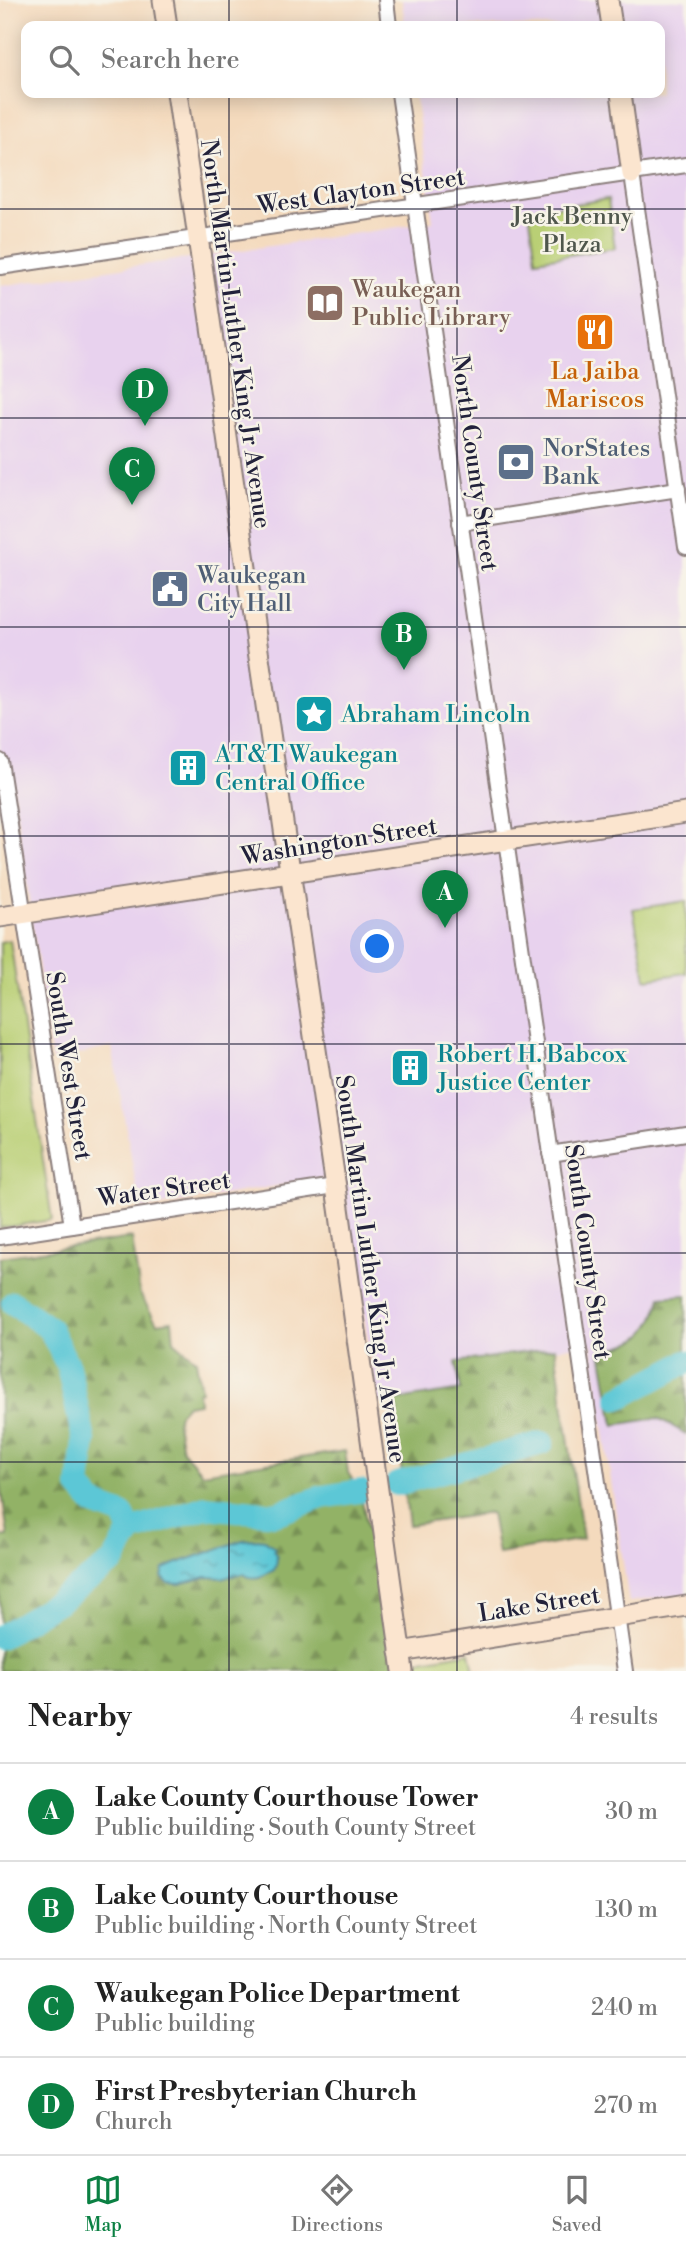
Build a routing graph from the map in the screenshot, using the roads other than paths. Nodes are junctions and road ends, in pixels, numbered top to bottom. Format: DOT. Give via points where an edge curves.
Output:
graph roads {
  1 [pos="163,0"];
  2 [pos="386,0"];
  3 [pos="608,0"];
  4 [pos="166,21"];
  5 [pos="388,21"];
  6 [pos="611,21"];
  7 [pos="178,98"];
  8 [pos="400,98"];
  9 [pos="622,98"];
  10 [pos="686,165"];
  11 [pos="632,174"];
  12 [pos="416,206"];
  13 [pos="198,238"];
  14 [pos="0,267"];
  15 [pos="678,489"];
  16 [pos="460,523"];
  17 [pos="686,547"];
  18 [pos="0,761"];
  19 [pos="686,813"];
  20 [pos="507,840"];
  21 [pos="290,874"];
  22 [pos="22,914"];
  23 [pos="0,917"];
  24 [pos="686,1133"];
  25 [pos="550,1154"];
  26 [pos="335,1186"];
  27 [pos="72,1226"];
  28 [pos="0,1237"];
  29 [pos="686,1606"];
  30 [pos="618,1617"];
  31 [pos="401,1661"];
  32 [pos="625,1671"];
  1 -- 4 [label="street"];
  2 -- 5 [label="street"];
  3 -- 6 [label="street"];
  7 -- 13 [label="street, North Martin Luther King Jr Avenue"];
  8 -- 12 [label="street, North County Street"];
  9 -- 11 [label="street"];
  10 -- 11 [label="street, West Clayton Street"];
  11 -- 12 [label="street, West Clayton Street"];
  11 -- 15 [label="street"];
  12 -- 13 [label="street, West Clayton Street"];
  12 -- 16 [label="street, North County Street"];
  13 -- 14 [label="street, West Clayton Street"];
  13 -- 21 [label="street, North Martin Luther King Jr Avenue"];
  15 -- 16 [label="street"];
  15 -- 17 [label="street"];
  16 -- 20 [label="street, North County Street"];
  18 -- 22 [label="street, South West Street"];
  19 -- 20 [label="street, Washington Street"];
  20 -- 21 [label="street, Washington Street"];
  20 -- 25 [label="street, South County Street"];
  21 -- 22 [label="street, Washington Street"];
  21 -- 26 [label="street, South Martin Luther King Jr Avenue"];
  22 -- 23 [label="street, Washington Street"];
  22 -- 27 [label="street, South West Street"];
  24 -- 25 [label="street"];
  25 -- 30 [label="street, South County Street"];
  26 -- 27 [label="street, Water Street"];
  26 -- 31 [label="street, South Martin Luther King Jr Avenue"];
  27 -- 28 [label="street, Water Street"];
  29 -- 30 [label="street, Lake Street"];
  30 -- 31 [label="street, Lake Street"];
  30 -- 32 [label="street, South County Street"];
}
